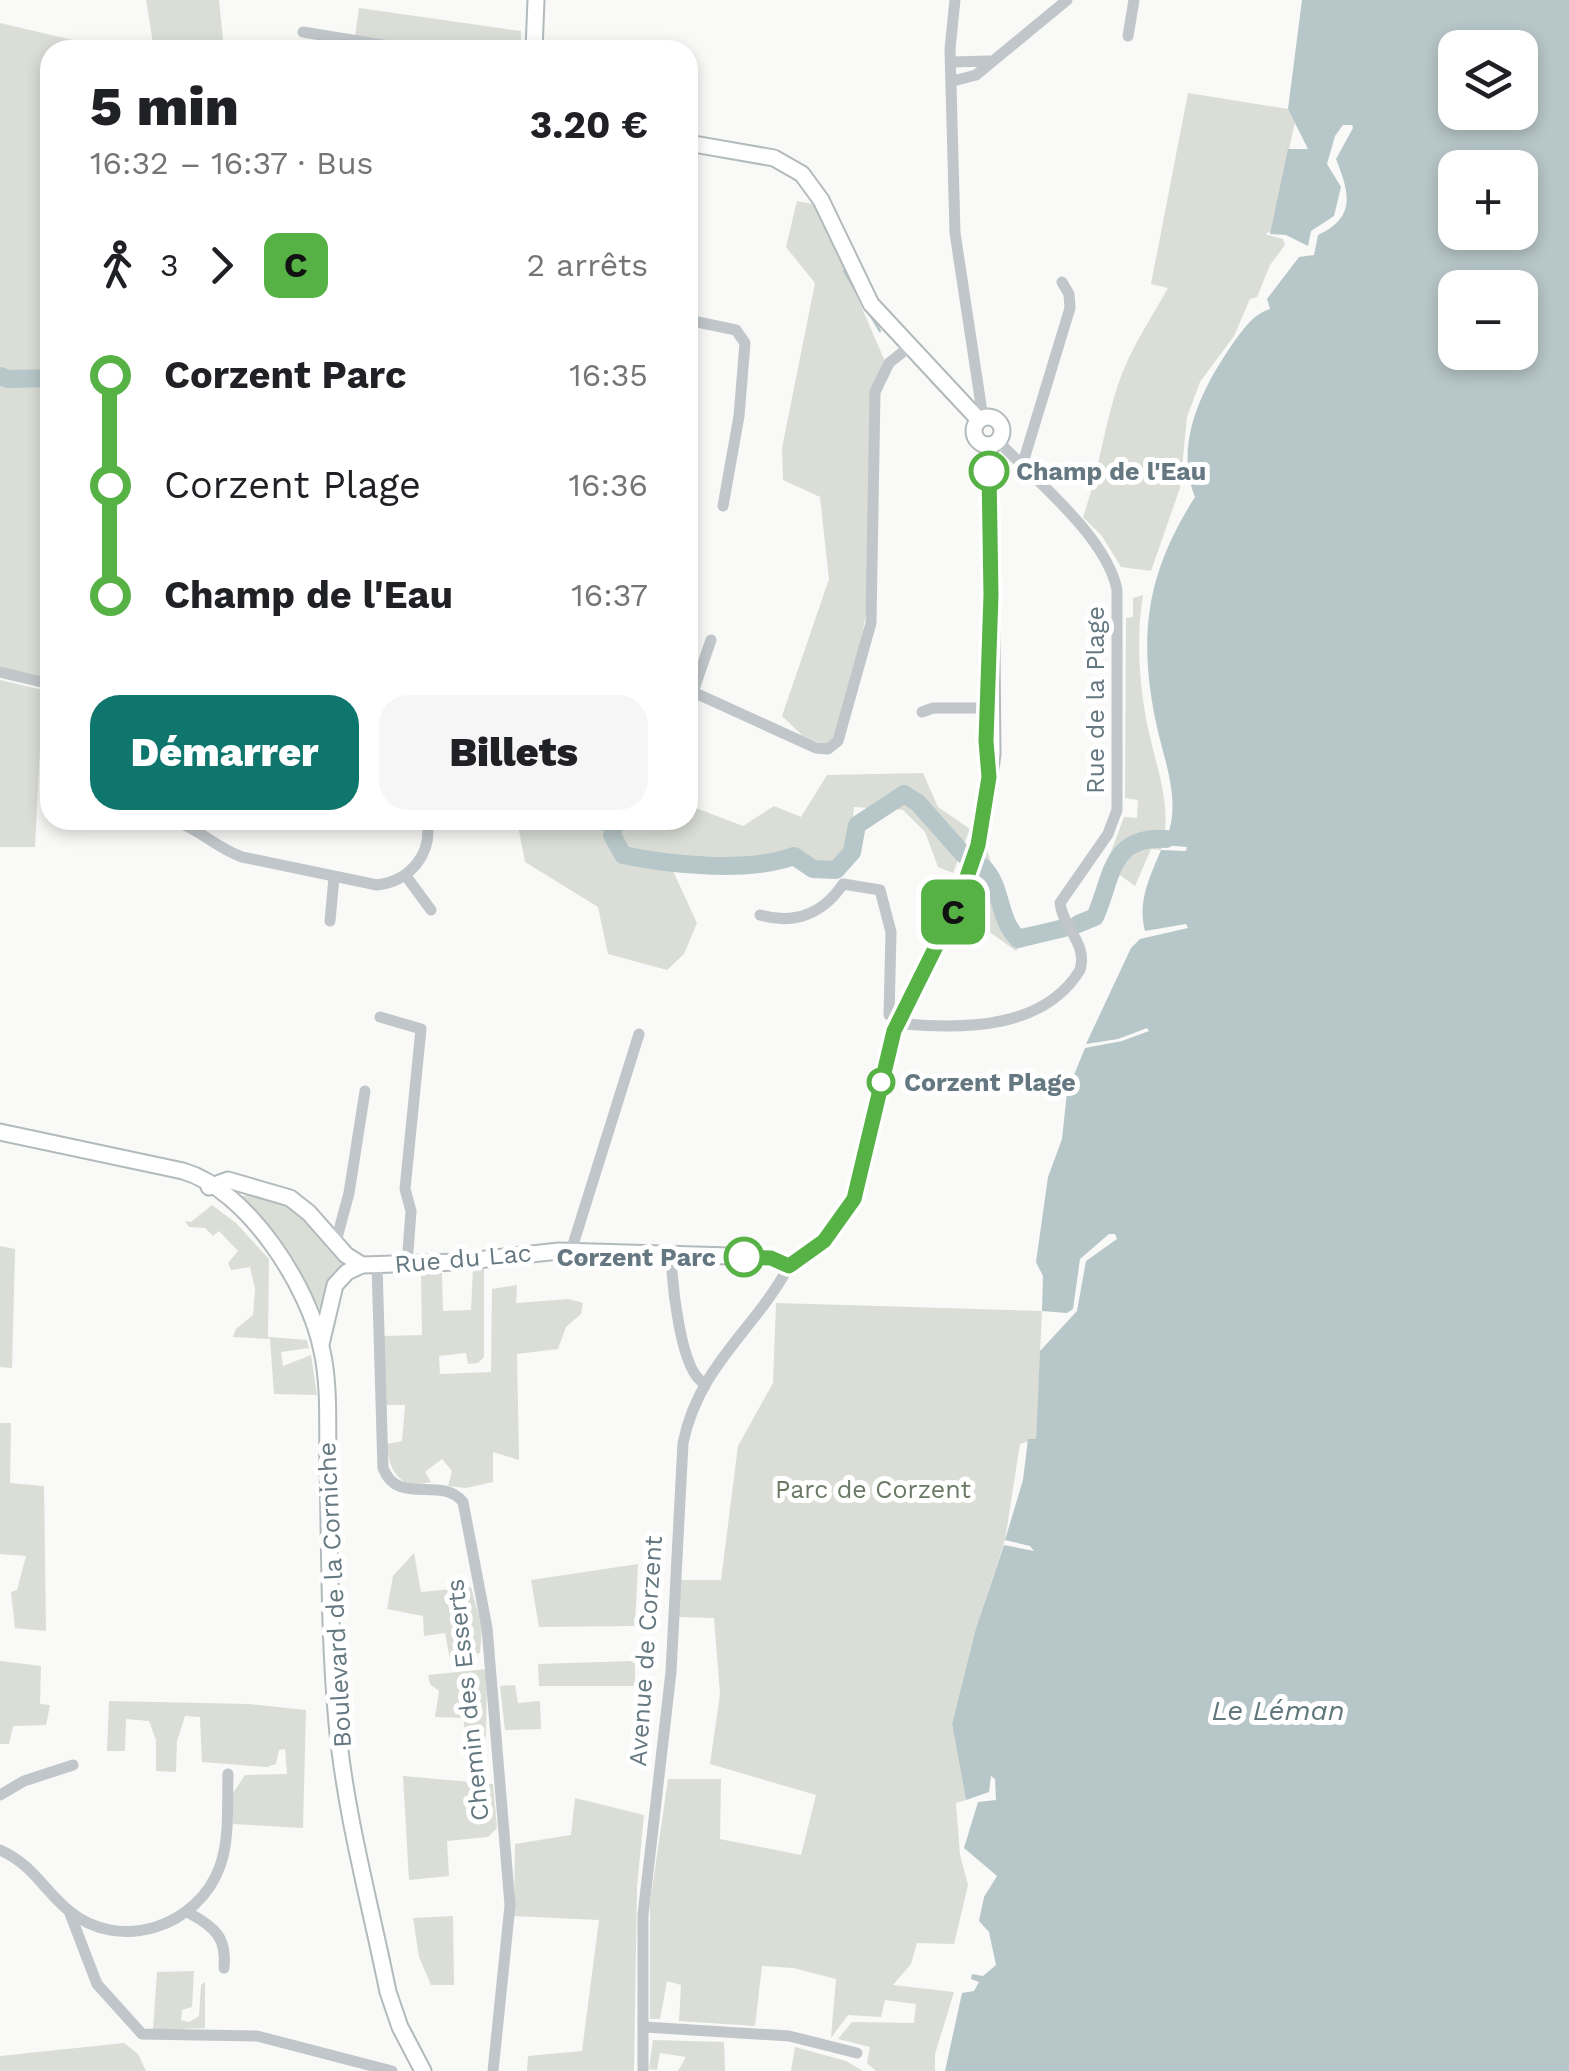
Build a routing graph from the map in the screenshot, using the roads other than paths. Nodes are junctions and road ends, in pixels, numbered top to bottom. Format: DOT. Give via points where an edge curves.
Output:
graph roads {
  1 [pos="536,0"];
  2 [pos="955,0"];
  3 [pos="1067,0"];
  4 [pos="1134,0"];
  5 [pos="304,32"];
  6 [pos="1128,36"];
  7 [pos="353,40"];
  8 [pos="534,40"];
  9 [pos="992,59"];
  10 [pos="955,63"];
  11 [pos="956,81"];
  12 [pos="698,145"];
  13 [pos="1062,282"];
  14 [pos="698,322"];
  15 [pos="909,348"];
  16 [pos="981,419"];
  17 [pos="993,443"];
  18 [pos="1022,466"];
  19 [pos="723,506"];
  20 [pos="710,640"];
  21 [pos="0,672"];
  22 [pos="698,677"];
  23 [pos="40,682"];
  24 [pos="698,694"];
  25 [pos="987,708"];
  26 [pos="922,712"];
  27 [pos="199,830"];
  28 [pos="426,830"];
  29 [pos="406,876"];
  30 [pos="334,877"];
  31 [pos="431,910"];
  32 [pos="760,914"];
  33 [pos="330,921"];
  34 [pos="380,1017"];
  35 [pos="898,1022"];
  36 [pos="639,1034"];
  37 [pos="366,1091"];
  38 [pos="0,1132"];
  39 [pos="218,1189"];
  40 [pos="335,1245"];
  41 [pos="571,1251"];
  42 [pos="671,1254"];
  43 [pos="407,1264"];
  44 [pos="369,1265"];
  45 [pos="789,1266"];
  46 [pos="321,1344"];
  47 [pos="704,1384"];
  48 [pos="72,1765"];
  49 [pos="228,1774"];
  50 [pos="0,1794"];
  51 [pos="0,1850"];
  52 [pos="69,1911"];
  53 [pos="189,1913"];
  54 [pos="99,1926"];
  55 [pos="81,1946"];
  56 [pos="224,1968"];
  57 [pos="645,2027"];
  58 [pos="857,2052"];
  59 [pos="392,2071"];
  60 [pos="423,2071"];
  61 [pos="492,2071"];
  62 [pos="643,2071"];
  1 -- 8 [label="street"];
  2 -- 10 [label="street"];
  3 -- 9 [label="street"];
  4 -- 6 [label="street"];
  5 -- 7 [label="street"];
  9 -- 10 [label="street"];
  9 -- 11 [label="street" via="976,75"];
  10 -- 11 [label="street"];
  11 -- 16 [label="street" via="955,233"];
  12 -- 15 [label="street" via="774,158 802,174 871,304"];
  13 -- 18 [label="street" via="1070,308"];
  14 -- 19 [label="street" via="736,330 745,343"];
  15 -- 16 [label="street"];
  15 -- 24 [label="street" via="890,364 875,392 871,623 838,741 816,748"];
  16 -- 17 [label="street" via="974,436"];
  17 -- 18 [label="street, Rue de la Plage"];
  17 -- 25 [label="street"];
  18 -- 35 [label="street, Rue de la Plage" via="1111,568 1118,597 1118,810 1061,898 1066,925 1081,947 1080,970 1068,985 1008,1022"];
  20 -- 22 [label="street"];
  21 -- 23 [label="street"];
  25 -- 26 [label="street"];
  25 -- 35 [label="street" via="982,827 966,882"];
  27 -- 30 [label="street" via="226,852"];
  28 -- 29 [label="street" via="424,852"];
  29 -- 30 [label="street" via="376,885"];
  29 -- 31 [label="street"];
  30 -- 33 [label="street"];
  32 -- 35 [label="street" via="778,920 806,916 833,900 843,884 880,890 891,932 889,1015"];
  34 -- 43 [label="street" via="421,1029 405,1189 412,1211"];
  35 -- 45 [label="street" via="854,1199 824,1241"];
  36 -- 41 [label="street"];
  37 -- 40 [label="street"];
  38 -- 39 [label="street, Boulevard de la Corniche" via="190,1172"];
  39 -- 40 [label="street, Boulevard de la Corniche" via="290,1198"];
  39 -- 46 [label="street, Boulevard de la Corniche" via="268,1242 301,1292"];
  40 -- 44 [label="street, Boulevard de la Corniche"];
  41 -- 42 [label="street, Rue du Lac"];
  41 -- 43 [label="street, Rue du Lac"];
  42 -- 45 [label="street, Rue du Lac" via="771,1258"];
  42 -- 47 [label="street" via="674,1300 693,1375"];
  43 -- 44 [label="street, Rue du Lac"];
  44 -- 46 [label="street, Rue du Lac" via="334,1285"];
  44 -- 61 [label="street, Chemin des Esserts" via="383,1468 399,1488 448,1490 463,1502 487,1628 510,1905"];
  45 -- 47 [label="street, Avenue de Corzent"];
  46 -- 60 [label="street, Boulevard de la Corniche" via="341,1758 388,1992"];
  47 -- 57 [label="street, Avenue de Corzent" via="683,1443 671,1672 643,1915"];
  48 -- 50 [label="street"];
  49 -- 53 [label="street" via="220,1868"];
  51 -- 52 [label="street" via="27,1864"];
  52 -- 54 [label="street"];
  52 -- 55 [label="street"];
  53 -- 54 [label="street" via="134,1932"];
  53 -- 56 [label="street" via="220,1936"];
  54 -- 55 [label="street"];
  55 -- 59 [label="street" via="104,1995 142,2034 257,2036"];
  57 -- 58 [label="street" via="788,2036"];
  57 -- 62 [label="street, Avenue de Corzent"];
}
